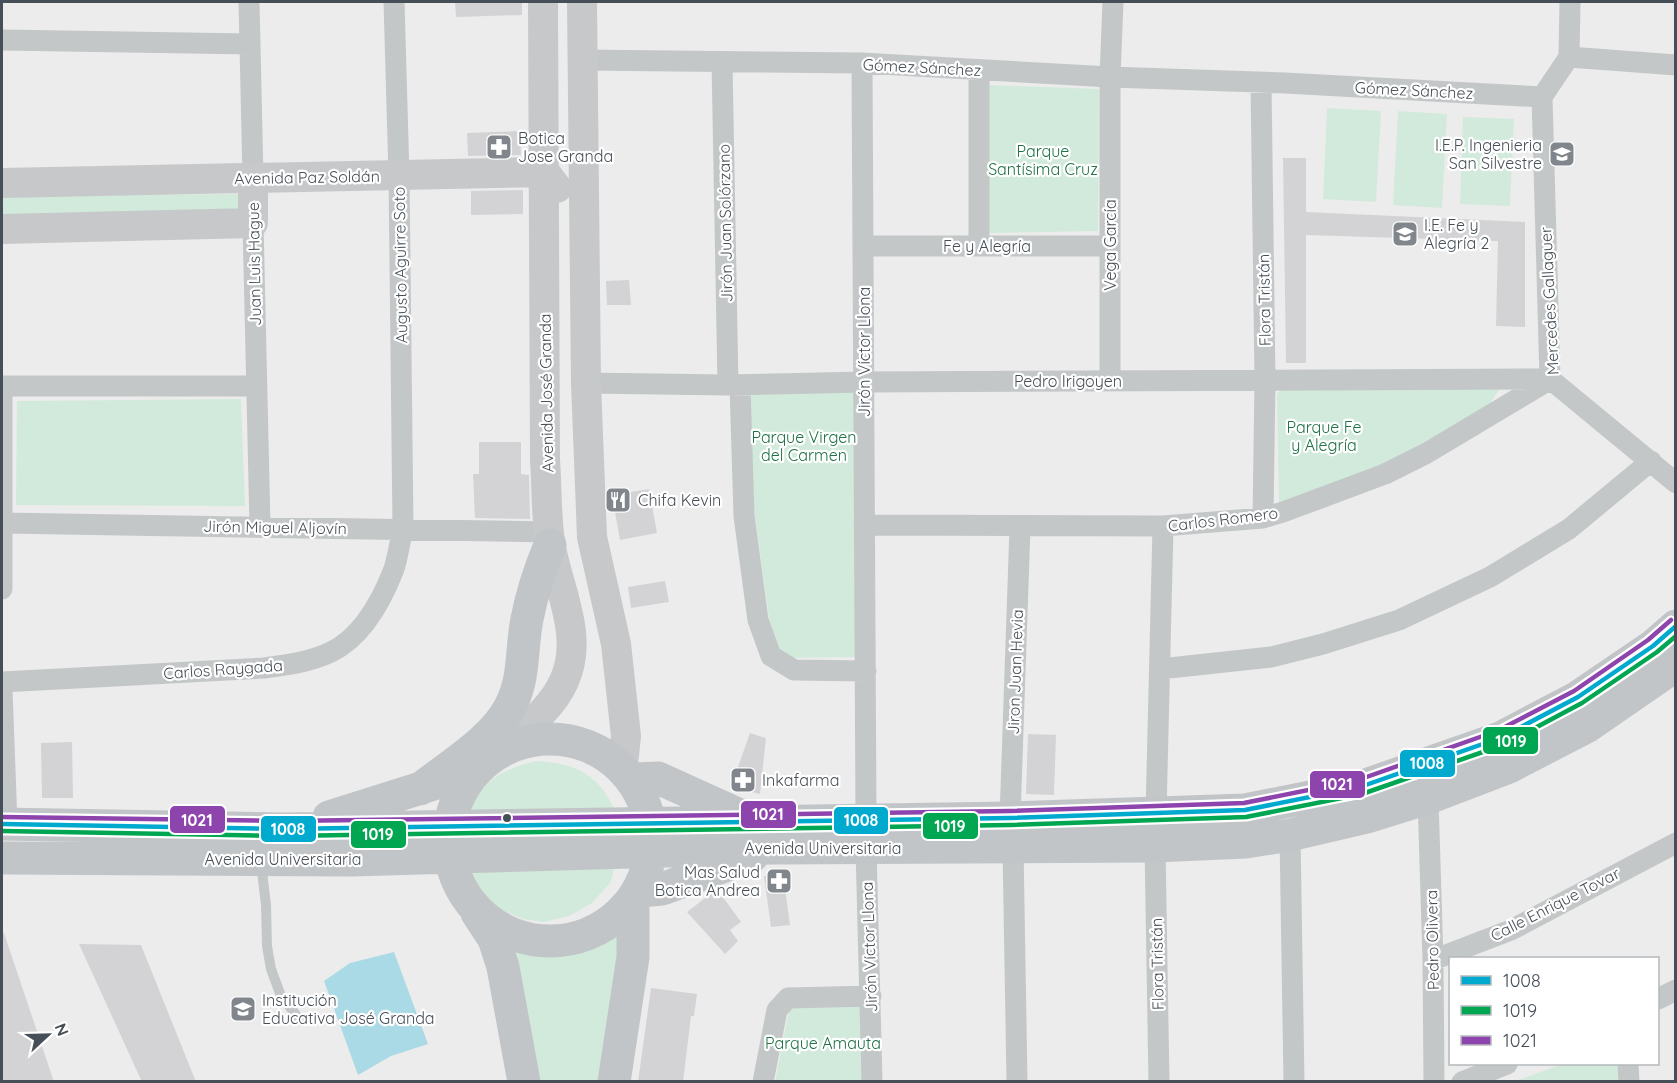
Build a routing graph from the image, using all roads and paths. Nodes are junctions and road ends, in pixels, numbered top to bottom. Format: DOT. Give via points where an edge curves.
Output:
graph roads {
  1 [pos="249,2"];
  2 [pos="394,2"];
  3 [pos="543,2"];
  4 [pos="582,2"];
  5 [pos="1113,2"];
  6 [pos="1570,2"];
  7 [pos="2,40"];
  8 [pos="250,44"];
  9 [pos="1569,57"];
  10 [pos="582,60"];
  11 [pos="722,62"];
  12 [pos="862,63"];
  13 [pos="1676,65"];
  14 [pos="1110,77"];
  15 [pos="979,81"];
  16 [pos="1261,83"];
  17 [pos="1542,97"];
  18 [pos="545,172"];
  19 [pos="399,175"];
  20 [pos="253,178"];
  21 [pos="2,183"];
  22 [pos="254,223"];
  23 [pos="585,226"];
  24 [pos="2,229"];
  25 [pos="863,246"];
  26 [pos="980,246"];
  27 [pos="1110,246"];
  28 [pos="1550,379"];
  29 [pos="1264,380"];
  30 [pos="1110,381"];
  31 [pos="864,382"];
  32 [pos="586,383"];
  33 [pos="734,385"];
  34 [pos="2,386"];
  35 [pos="257,386"];
  36 [pos="1651,462"];
  37 [pos="1676,483"];
  38 [pos="1263,518"];
  39 [pos="2,523"];
  40 [pos="864,525"];
  41 [pos="260,526"];
  42 [pos="1163,526"];
  43 [pos="1020,527"];
  44 [pos="403,528"];
  45 [pos="549,538"];
  46 [pos="2,589"];
  47 [pos="1676,626"];
  48 [pos="1676,665"];
  49 [pos="1161,669"];
  50 [pos="866,671"];
  51 [pos="2,682"];
  52 [pos="2,689"];
  53 [pos="487,760"];
  54 [pos="629,772"];
  55 [pos="420,789"];
  56 [pos="1428,798"];
  57 [pos="1156,814"];
  58 [pos="751,820"];
  59 [pos="4,824"];
  60 [pos="284,829"];
  61 [pos="1012,832"];
  62 [pos="866,834"];
  63 [pos="651,836"];
  64 [pos="1290,836"];
  65 [pos="447,841"];
  66 [pos="1676,843"];
  67 [pos="1155,846"];
  68 [pos="773,848"];
  69 [pos="2,858"];
  70 [pos="260,859"];
  71 [pos="351,860"];
  72 [pos="637,897"];
  73 [pos="469,902"];
  74 [pos="1433,960"];
  75 [pos="1676,990"];
  76 [pos="871,996"];
  77 [pos="1659,998"];
  78 [pos="301,1021"];
  79 [pos="1504,1065"];
  80 [pos="1628,1065"];
  81 [pos="524,1082"];
  82 [pos="614,1082"];
  83 [pos="763,1082"];
  84 [pos="872,1082"];
  85 [pos="1017,1082"];
  86 [pos="1159,1082"];
  87 [pos="1294,1082"];
  88 [pos="1434,1082"];
  89 [pos="1462,1082"];
  90 [pos="1629,1082"];
  1 -- 8 [label="street, Juan Luis Hague"];
  2 -- 19 [label="street, Augusto Aguirre Soto"];
  3 -- 18 [label="main road, Avenida José Granda"];
  4 -- 10 [label="main road"];
  5 -- 14 [label="street, Vega García"];
  6 -- 9 [label="street"];
  7 -- 8 [label="street"];
  8 -- 20 [label="street, Juan Luis Hague"];
  9 -- 13 [label="street"];
  9 -- 17 [label="street"];
  10 -- 11 [label="street, Gómez Sánchez"];
  10 -- 23 [label="main road"];
  11 -- 12 [label="street, Gómez Sánchez"];
  11 -- 33 [label="street, Jirón Juan Solórzano"];
  12 -- 14 [label="street, Gómez Sánchez"];
  12 -- 25 [label="street, Jirón Víctor Llona"];
  14 -- 16 [label="street, Gómez Sánchez"];
  14 -- 27 [label="street, Vega García"];
  15 -- 26 [label="street"];
  16 -- 17 [label="street, Gómez Sánchez"];
  16 -- 29 [label="street, Flora Tristán"];
  17 -- 28 [label="street, Mercedes Gallaguer"];
  18 -- 19 [label="main road, Avenida Paz Soldán"];
  18 -- 23 [label="main road"];
  18 -- 45 [label="main road, Avenida José Granda" via="545,448"];
  19 -- 20 [label="main road, Avenida Paz Soldán"];
  19 -- 44 [label="street, Augusto Aguirre Soto"];
  20 -- 21 [label="main road, Avenida Paz Soldán"];
  20 -- 22 [label="main road, Juan Luis Hague"];
  22 -- 24 [label="main road"];
  22 -- 35 [label="street, Juan Luis Hague"];
  23 -- 32 [label="main road"];
  25 -- 26 [label="street, Fe y Alegría"];
  25 -- 31 [label="street, Jirón Víctor Llona"];
  26 -- 27 [label="street, Fe y Alegría"];
  27 -- 30 [label="street, Vega García"];
  28 -- 29 [label="street, Pedro Irigoyen"];
  28 -- 36 [label="street, Mercedes Gallaguer"];
  28 -- 38 [label="street, Carlos Romero" via="1385,474"];
  29 -- 30 [label="street, Pedro Irigoyen"];
  29 -- 38 [label="street, Flora Tristán"];
  30 -- 31 [label="street, Pedro Irigoyen"];
  31 -- 33 [label="street, Pedro Irigoyen"];
  31 -- 40 [label="street, Jirón Víctor Llona"];
  32 -- 33 [label="street, Pedro Irigoyen"];
  32 -- 54 [label="main road" via="592,537 616,644"];
  33 -- 50 [label="street, Jirón Juan Solórzano" via="744,516 758,620 771,656 794,670"];
  34 -- 35 [label="street"];
  34 -- 39 [label="street"];
  35 -- 41 [label="street, Juan Luis Hague"];
  36 -- 37 [label="street, Mercedes Gallaguer"];
  36 -- 49 [label="street" via="1559,535 1490,578 1399,620 1270,657"];
  38 -- 42 [label="street, Carlos Romero"];
  39 -- 41 [label="street, Jirón Miguel Aljovín"];
  39 -- 46 [label="street"];
  40 -- 43 [label="street, Carlos Romero"];
  40 -- 50 [label="street, Jirón Víctor Llona"];
  41 -- 44 [label="street, Jirón Miguel Aljovín"];
  42 -- 43 [label="street, Carlos Romero"];
  42 -- 49 [label="street"];
  43 -- 61 [label="street, Jiron Juan Hevia"];
  44 -- 45 [label="street, Jirón Miguel Aljovín"];
  44 -- 51 [label="street, Carlos Raygada" via="394,568 377,606 357,632 333,651 300,663 264,669"];
  45 -- 53 [label="main road, Avenida José Granda" via="568,613 570,663 564,682 541,714"];
  45 -- 55 [label="main road" via="526,621 522,677 511,706 483,740"];
  47 -- 57 [label="main road, Avenida Universitaria" via="1578,697 1500,738 1360,787 1245,810"];
  48 -- 56 [label="main road, Avenida Universitaria" via="1588,726 1509,767"];
  49 -- 57 [label="street"];
  50 -- 62 [label="street, Jirón Víctor Llona"];
  52 -- 59 [label="street"];
  53 -- 54 [label="main road" via="517,745 540,741 585,747"];
  53 -- 55 [label="main road"];
  53 -- 65 [label="main road" via="463,784"];
  54 -- 58 [label="main road" via="658,778"];
  54 -- 63 [label="main road" via="645,802"];
  55 -- 60 [label="main road"];
  56 -- 64 [label="main road, Avenida Universitaria"];
  56 -- 74 [label="street, Pedro Olivera"];
  57 -- 61 [label="main road, Avenida Universitaria"];
  58 -- 62 [label="main road, Avenida Universitaria"];
  58 -- 63 [label="main road, Avenida Universitaria"];
  59 -- 60 [label="main road, Avenida Universitaria"];
  60 -- 65 [label="main road, Avenida Universitaria"];
  61 -- 62 [label="main road, Avenida Universitaria"];
  61 -- 67 [label="main road, Avenida Universitaria"];
  61 -- 85 [label="street, Jiron Juan Hevia"];
  62 -- 68 [label="main road, Avenida Universitaria"];
  62 -- 76 [label="street, Jirón Víctor Llona"];
  63 -- 65 [label="main road, Avenida Universitaria"];
  63 -- 68 [label="main road, Avenida Universitaria"];
  63 -- 72 [label="main road" via="649,871"];
  64 -- 67 [label="main road, Avenida Universitaria"];
  64 -- 87 [label="street"];
  65 -- 71 [label="main road, Avenida Universitaria"];
  65 -- 73 [label="main road" via="451,872"];
  66 -- 74 [label="street, Calle Enrique Tovar" via="1511,930"];
  67 -- 86 [label="street, Flora Tristán"];
  68 -- 72 [label="main road"];
  69 -- 70 [label="main road, Avenida Universitaria"];
  70 -- 71 [label="main road, Avenida Universitaria"];
  70 -- 78 [label="lane" via="271,969 281,996"];
  71 -- 73 [label="main road" via="440,881"];
  72 -- 73 [label="main road" via="622,913 596,928 558,939 515,935 494,925"];
  72 -- 82 [label="main road" via="633,957"];
  73 -- 81 [label="main road" via="494,939 503,966"];
  74 -- 88 [label="street, Pedro Olivera"];
  75 -- 77 [label="street"];
  76 -- 83 [label="street" via="788,998 777,1010"];
  76 -- 84 [label="street, Jirón Víctor Llona"];
  79 -- 89 [label="street"];
  80 -- 90 [label="street"];
}
